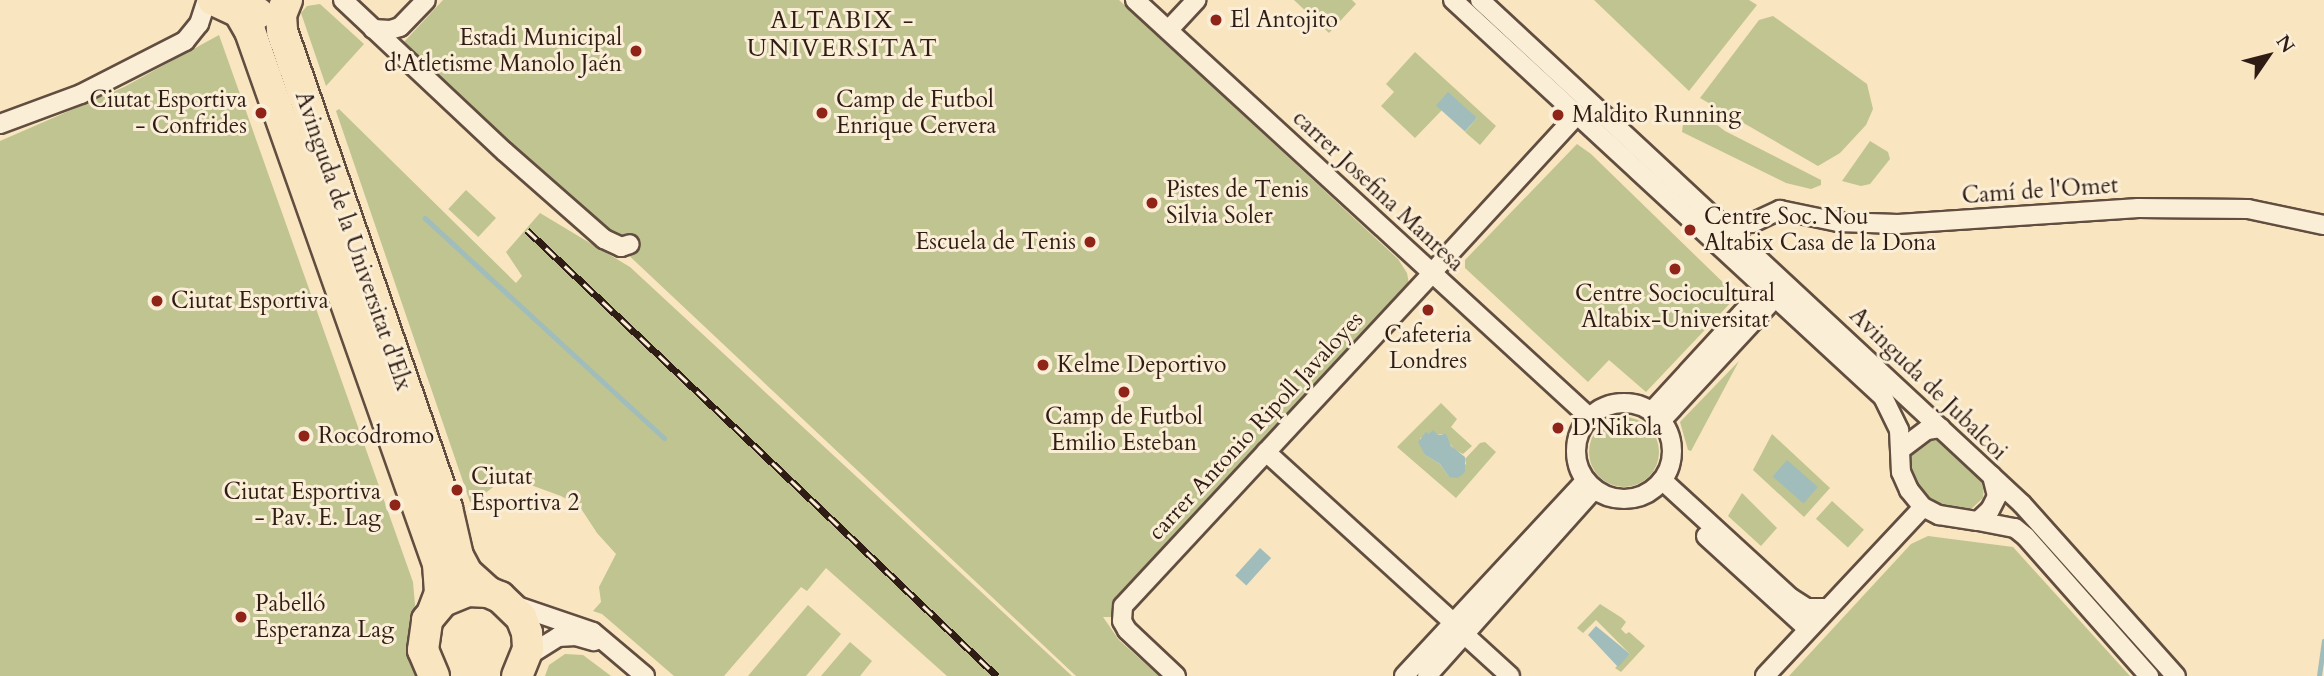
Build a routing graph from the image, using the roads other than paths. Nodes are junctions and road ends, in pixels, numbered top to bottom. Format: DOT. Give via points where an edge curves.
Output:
graph roads {
  1 [pos="207,0"];
  2 [pos="287,0"];
  3 [pos="336,0"];
  4 [pos="343,0"];
  5 [pos="426,0"];
  6 [pos="1135,0"];
  7 [pos="1149,0"];
  8 [pos="1196,0"];
  9 [pos="1454,0"];
  10 [pos="1480,0"];
  11 [pos="226,6"];
  12 [pos="369,24"];
  13 [pos="1174,24"];
  14 [pos="400,27"];
  15 [pos="396,52"];
  16 [pos="1577,116"];
  17 [pos="0,124"];
  18 [pos="1760,219"];
  19 [pos="1723,225"];
  20 [pos="2324,226"];
  21 [pos="631,244"];
  22 [pos="1757,257"];
  23 [pos="1434,270"];
  24 [pos="1770,293"];
  25 [pos="1594,414"];
  26 [pos="1656,416"];
  27 [pos="1941,428"];
  28 [pos="1900,450"];
  29 [pos="1266,452"];
  30 [pos="1992,476"];
  31 [pos="1658,484"];
  32 [pos="1590,485"];
  33 [pos="1923,507"];
  34 [pos="1978,520"];
  35 [pos="500,598"];
  36 [pos="1783,607"];
  37 [pos="1827,608"];
  38 [pos="433,611"];
  39 [pos="1459,628"];
  40 [pos="1808,629"];
  41 [pos="607,643"];
  42 [pos="1793,646"];
  43 [pos="522,667"];
  44 [pos="433,676"];
  45 [pos="645,676"];
  46 [pos="1176,676"];
  47 [pos="1404,676"];
  48 [pos="1427,676"];
  49 [pos="1510,676"];
  50 [pos="1765,676"];
  51 [pos="2149,676"];
  52 [pos="2176,676"];
  1 -- 17 [label="street" via="199,24 186,41 81,94"];
  2 -- 11 [label="highway" via="268,10"];
  2 -- 35 [label="highway, Avinguda de la Universitat d'Elx" via="281,15 282,31 447,508 458,556 467,573"];
  3 -- 12 [label="street"];
  4 -- 12 [label="street"];
  5 -- 14 [label="street"];
  6 -- 23 [label="street, carrer Josefina Manresa"];
  7 -- 13 [label="street, carrer Josefina Manresa"];
  8 -- 13 [label="street"];
  9 -- 16 [label="street, Avinguda de Jubalcoi"];
  10 -- 19 [label="street, Avinguda de Jubalcoi"];
  11 -- 38 [label="highway, Avinguda de la Universitat d'Elx" via="250,31 438,564 440,593"];
  12 -- 14 [label="street" via="390,30"];
  12 -- 15 [label="street"];
  13 -- 23 [label="street, carrer Josefina Manresa"];
  14 -- 15 [label="street"];
  15 -- 21 [label="street" via="604,239 621,247"];
  16 -- 23 [label="street, carrer Antonio Ripoll Javaloyes"];
  16 -- 24 [label="street, Avinguda de Jubalcoi"];
  18 -- 19 [label="street, Camí de l'Omet"];
  18 -- 20 [label="street, Camí de l'Omet" via="1780,210 1838,222 1898,224 2138,208 2235,208"];
  18 -- 22 [label="street" via="1754,229"];
  19 -- 22 [label="street, Avinguda de Jubalcoi"];
  22 -- 27 [label="street, Avinguda de Jubalcoi"];
  23 -- 25 [label="street, carrer Josefina Manresa"];
  23 -- 29 [label="street, carrer Antonio Ripoll Javaloyes"];
  24 -- 26 [label="street"];
  24 -- 28 [label="street, Avinguda de Jubalcoi" via="1883,397 1899,430"];
  25 -- 26 [label="street" via="1616,403 1629,403"];
  25 -- 32 [label="street" via="1577,443 1576,456"];
  26 -- 31 [label="street" via="1672,450"];
  27 -- 28 [label="street" via="1927,430"];
  27 -- 30 [label="street, Avinguda de Jubalcoi"];
  28 -- 33 [label="street, Avinguda de Jubalcoi" via="1901,472"];
  29 -- 39 [label="street"];
  29 -- 46 [label="street, carrer Antonio Ripoll Javaloyes" via="1123,606 1127,630"];
  30 -- 34 [label="street, Avinguda de Jubalcoi" via="1997,496"];
  30 -- 52 [label="street" via="2060,543"];
  31 -- 32 [label="street" via="1635,498 1624,499"];
  31 -- 36 [label="street"];
  31 -- 37 [label="street" via="1791,598 1807,608"];
  32 -- 39 [label="street"];
  33 -- 34 [label="street"];
  33 -- 37 [label="street"];
  34 -- 51 [label="street" via="2015,528 2026,537"];
  35 -- 38 [label="highway" via="468,591 455,594"];
  35 -- 41 [label="street" via="573,623"];
  35 -- 43 [label="highway, Avinguda de la Universitat d'Elx" via="527,632"];
  36 -- 40 [label="street"];
  36 -- 42 [label="street" via="1793,631"];
  37 -- 40 [label="street"];
  38 -- 44 [label="highway, Avinguda de la Universitat d'Elx" via="422,640"];
  39 -- 47 [label="street"];
  39 -- 48 [label="street"];
  39 -- 49 [label="street"];
  40 -- 42 [label="street"];
  41 -- 43 [label="street" via="576,636 558,638"];
  41 -- 45 [label="street"];
  42 -- 50 [label="street"];
}
